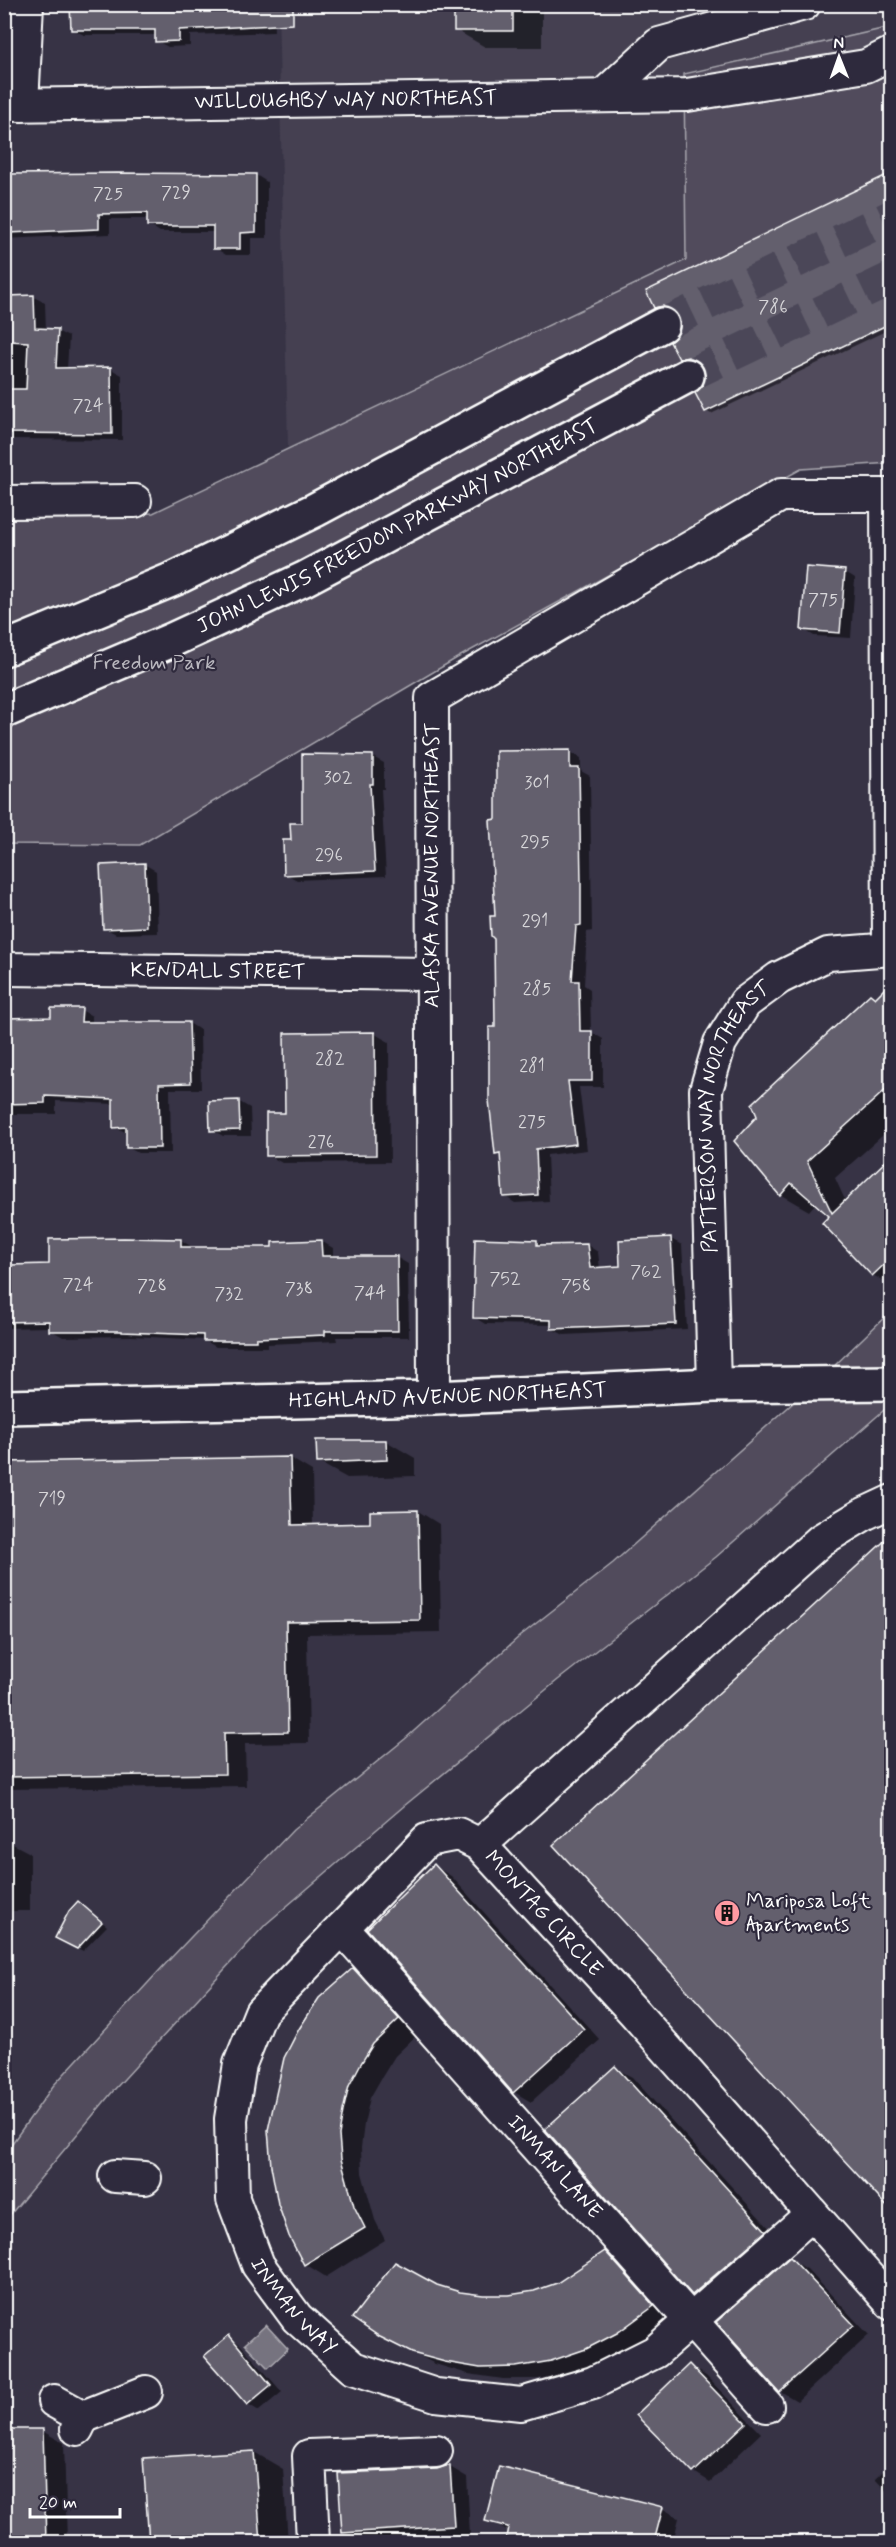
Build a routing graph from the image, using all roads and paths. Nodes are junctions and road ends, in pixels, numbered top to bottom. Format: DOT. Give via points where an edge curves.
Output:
graph roads {
  1 [pos="27,4"];
  2 [pos="804,4"];
  3 [pos="891,54"];
  4 [pos="603,96"];
  5 [pos="13,105"];
  6 [pos="662,325"];
  7 [pos="687,376"];
  8 [pos="889,495"];
  9 [pos="135,501"];
  10 [pos="4,502"];
  11 [pos="4,649"];
  12 [pos="4,711"];
  13 [pos="890,949"];
  14 [pos="4,969"];
  15 [pos="432,974"];
  16 [pos="891,1383"];
  17 [pos="714,1385"];
  18 [pos="434,1398"];
  19 [pos="4,1407"];
  20 [pos="891,1501"];
  21 [pos="480,1845"];
  22 [pos="342,1928"];
  23 [pos="812,2214"];
  24 [pos="891,2304"];
  25 [pos="691,2321"];
  26 [pos="146,2392"];
  27 [pos="54,2401"];
  28 [pos="767,2406"];
  29 [pos="436,2451"];
  30 [pos="313,2542"];
  1 -- 5 [label="street"];
  2 -- 4 [label="street" via="659,44"];
  3 -- 4 [label="street, WILLOUGHBY WAY NORTHEAST" via="866,66 687,95"];
  4 -- 5 [label="street, WILLOUGHBY WAY NORTHEAST"];
  6 -- 11 [label="main road" via="315,510 176,578"];
  7 -- 12 [label="main road, JOHN LEWIS FREEDOM PARKWAY NORTHEAST" via="304,579"];
  8 -- 13 [label="street"];
  8 -- 15 [label="street, ALASKA AVENUE NORTHEAST" via="781,495 432,698"];
  9 -- 10 [label="street"];
  13 -- 17 [label="street, PATTERSON WAY NORTHEAST" via="828,954 779,978 745,1003 720,1043 706,1090"];
  14 -- 15 [label="street, KENDALL STREET"];
  15 -- 18 [label="street, ALASKA AVENUE NORTHEAST"];
  16 -- 17 [label="main road, HIGHLAND AVENUE NORTHEAST"];
  17 -- 18 [label="main road, HIGHLAND AVENUE NORTHEAST"];
  18 -- 19 [label="main road, HIGHLAND AVENUE NORTHEAST"];
  20 -- 21 [label="street, MONTAG CIRCLE" via="821,1540"];
  21 -- 22 [label="street, INMAN WAY" via="458,1834 427,1840"];
  21 -- 23 [label="street, MONTAG CIRCLE"];
  22 -- 25 [label="street, INMAN LANE"];
  22 -- 25 [label="street, INMAN WAY" via="261,2012 240,2064 231,2119 233,2199 258,2265 297,2318 353,2368 436,2395 521,2404 593,2383 655,2352"];
  23 -- 24 [label="street, MONTAG CIRCLE"];
  23 -- 25 [label="street, INMAN WAY"];
  25 -- 28 [label="street, INMAN LANE"];
  26 -- 27 [label="street" via="80,2423"];
  29 -- 30 [label="street" via="309,2456"];
}
